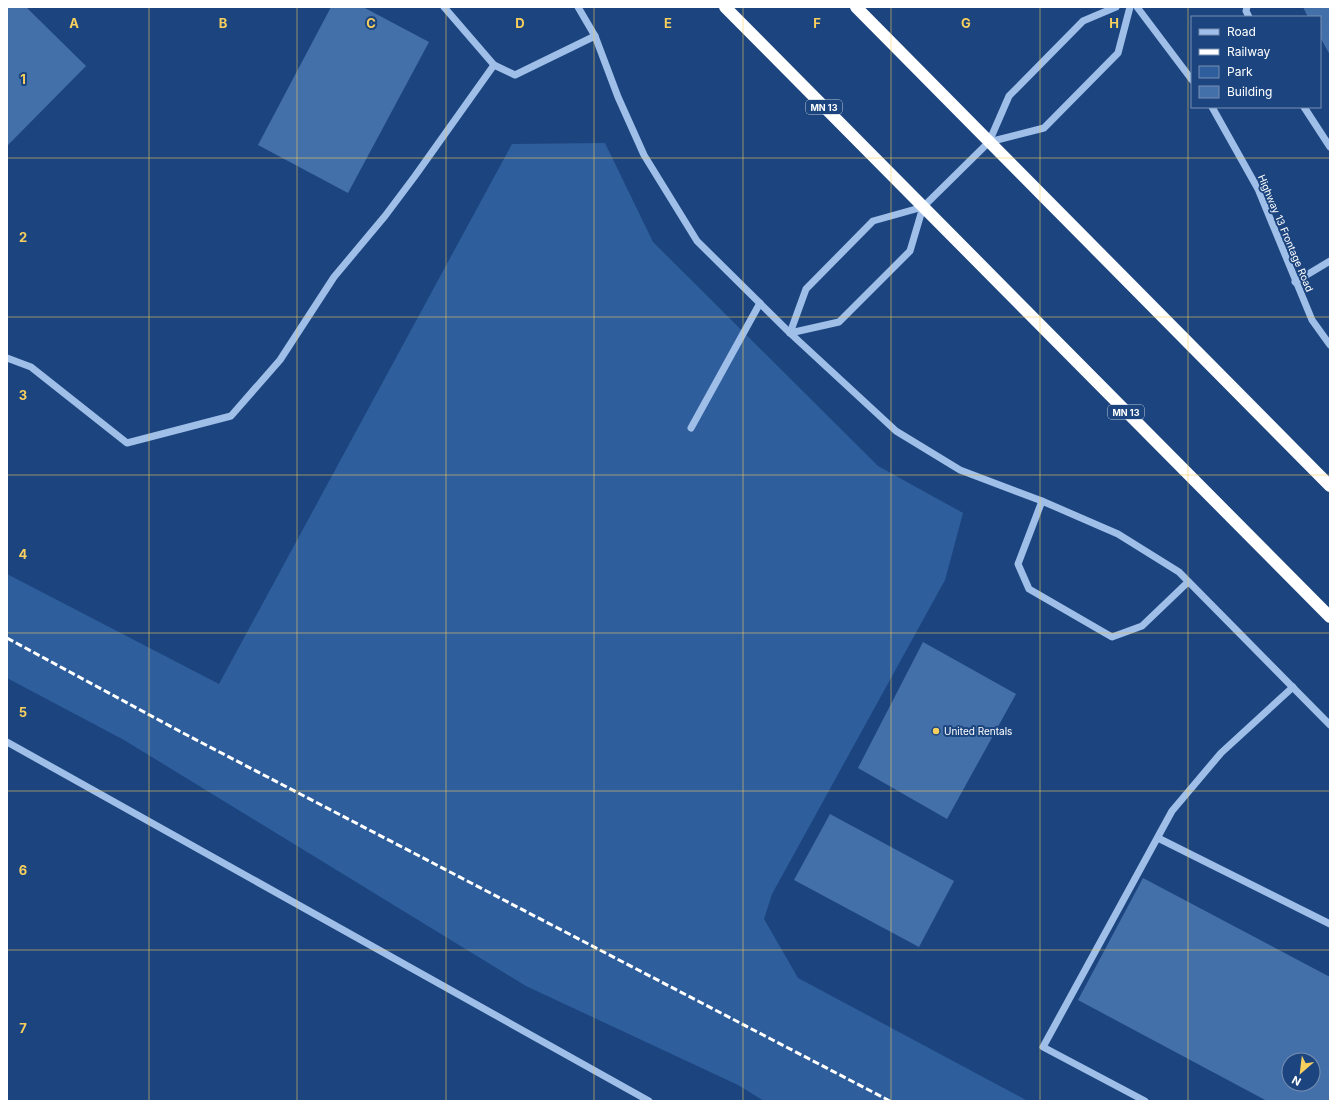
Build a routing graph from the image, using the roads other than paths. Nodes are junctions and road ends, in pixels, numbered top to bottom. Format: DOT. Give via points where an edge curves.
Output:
graph roads {
  1 [pos="444,7"];
  2 [pos="578,7"];
  3 [pos="725,7"];
  4 [pos="856,7"];
  5 [pos="1116,7"];
  6 [pos="1130,7"];
  7 [pos="1137,7"];
  8 [pos="595,36"];
  9 [pos="494,65"];
  10 [pos="1191,79"];
  11 [pos="1213,108"];
  12 [pos="1305,108"];
  13 [pos="989,142"];
  14 [pos="1330,147"];
  15 [pos="923,207"];
  16 [pos="1330,261"];
  17 [pos="1295,282"];
  18 [pos="760,303"];
  19 [pos="790,333"];
  20 [pos="1330,345"];
  21 [pos="7,358"];
  22 [pos="691,428"];
  23 [pos="1330,486"];
  24 [pos="1042,501"];
  25 [pos="1188,582"];
  26 [pos="1330,617"];
  27 [pos="1293,687"];
  28 [pos="1330,725"];
  29 [pos="7,742"];
  30 [pos="1158,838"];
  31 [pos="1330,924"];
  32 [pos="649,1101"];
  33 [pos="1145,1101"];
  1 -- 9 [label="street"];
  2 -- 8 [label="street"];
  3 -- 15 [label="highway, MN 13"];
  4 -- 13 [label="highway"];
  5 -- 13 [label="street" via="1083,21 1010,96"];
  6 -- 13 [label="street" via="1118,54 1044,128"];
  7 -- 10 [label="street"];
  8 -- 9 [label="street" via="515,75"];
  8 -- 18 [label="street" via="618,97 644,154 697,241"];
  9 -- 21 [label="street" via="385,216 334,277 280,360 231,416 127,443 31,366"];
  11 -- 17 [label="street, Highway 13 Frontage Road" via="1258,189"];
  12 -- 14 [label="street"];
  13 -- 15 [label="street"];
  13 -- 23 [label="highway"];
  15 -- 19 [label="street" via="873,221 806,289"];
  15 -- 19 [label="street" via="910,251 839,322"];
  15 -- 26 [label="highway, MN 13"];
  16 -- 17 [label="street"];
  17 -- 20 [label="street, Highway 13 Frontage Road" via="1312,320"];
  18 -- 19 [label="street"];
  18 -- 22 [label="street"];
  19 -- 24 [label="street" via="896,431 960,470"];
  24 -- 25 [label="street" via="1118,534 1179,572"];
  24 -- 25 [label="street" via="1018,564 1029,589 1112,637 1142,626"];
  25 -- 27 [label="street"];
  27 -- 28 [label="street"];
  27 -- 30 [label="street" via="1221,753 1172,812"];
  29 -- 32 [label="street"];
  30 -- 31 [label="street"];
  30 -- 33 [label="street" via="1043,1047"];
}
